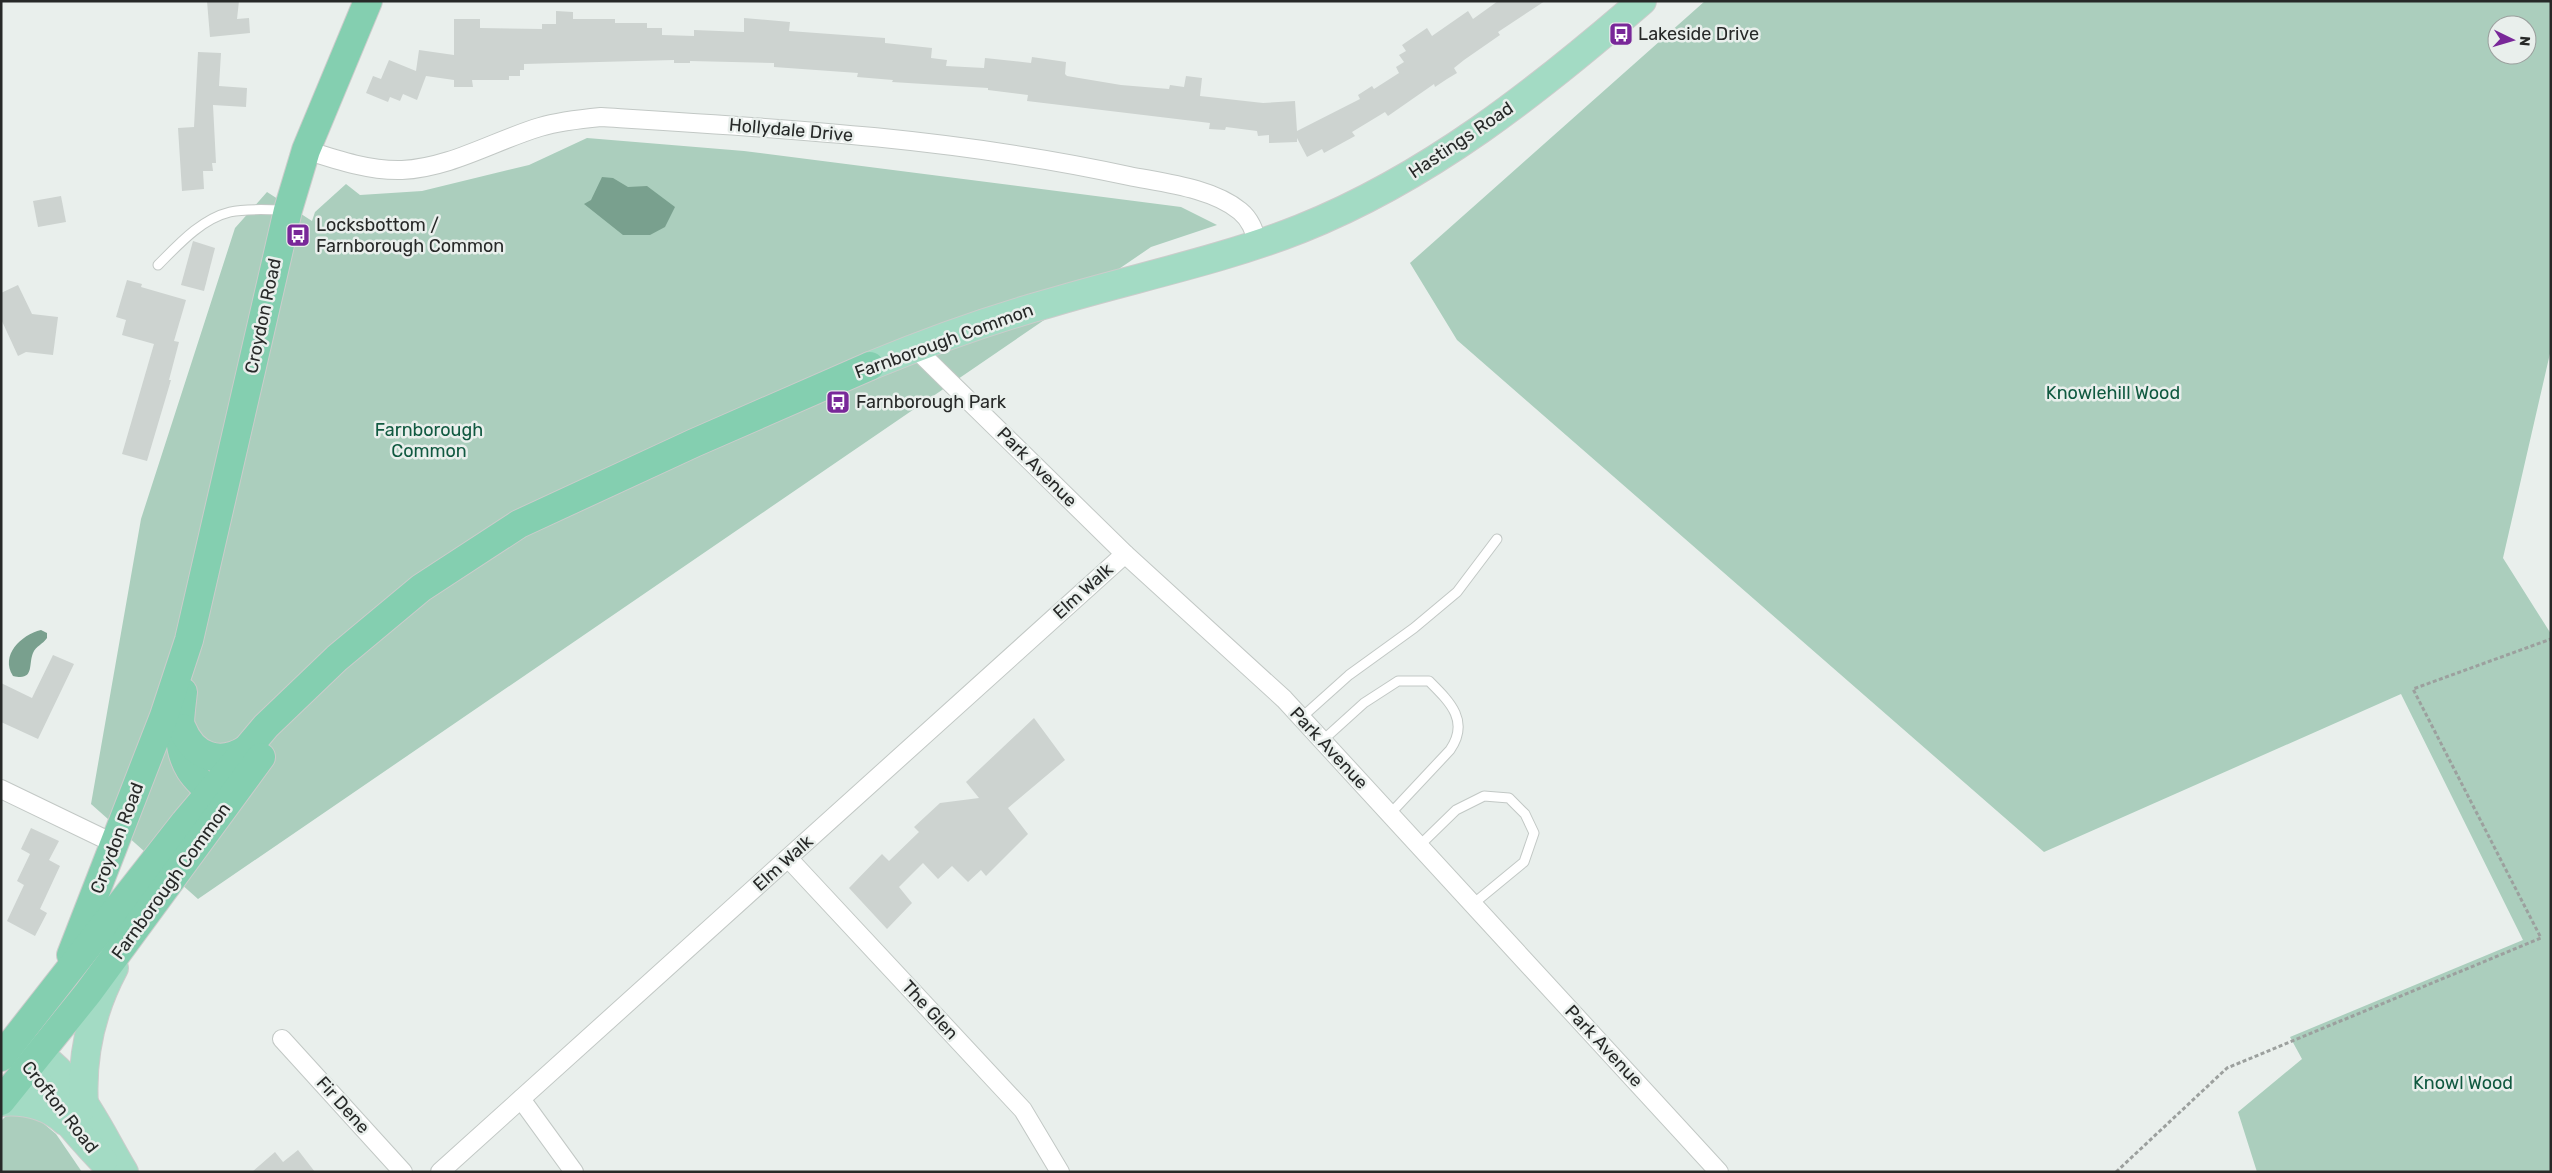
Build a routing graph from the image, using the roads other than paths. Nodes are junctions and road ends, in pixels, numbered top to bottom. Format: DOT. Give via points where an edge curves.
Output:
graph roads {
  1 [pos="368,1"];
  2 [pos="1642,1"];
  3 [pos="306,150"];
  4 [pos="288,210"];
  5 [pos="1258,244"];
  6 [pos="158,265"];
  7 [pos="915,348"];
  8 [pos="870,366"];
  9 [pos="1498,539"];
  10 [pos="1125,554"];
  11 [pos="189,640"];
  12 [pos="337,658"];
  13 [pos="181,717"];
  14 [pos="1301,718"];
  15 [pos="1322,740"];
  16 [pos="245,750"];
  17 [pos="184,758"];
  18 [pos="144,769"];
  19 [pos="1,788"];
  20 [pos="210,792"];
  21 [pos="1390,814"];
  22 [pos="215,822"];
  23 [pos="115,844"];
  24 [pos="1419,846"];
  25 [pos="788,858"];
  26 [pos="1473,904"];
  27 [pos="90,907"];
  28 [pos="134,932"];
  29 [pos="100,933"];
  30 [pos="53,992"];
  31 [pos="282,1039"];
  32 [pos="7,1050"];
  33 [pos="34,1061"];
  34 [pos="521,1099"];
  35 [pos="1,1102"];
  36 [pos="80,1118"];
  37 [pos="118,1172"];
  38 [pos="124,1172"];
  39 [pos="403,1172"];
  40 [pos="440,1172"];
  41 [pos="574,1172"];
  42 [pos="1060,1172"];
  43 [pos="1720,1172"];
  1 -- 3 [label="highway, Croydon Road"];
  2 -- 5 [label="main road, Hastings Road" via="1466,140 1402,180 1346,209"];
  3 -- 4 [label="highway, Croydon Road"];
  3 -- 5 [label="street, Hollydale Drive" via="358,165 404,170 431,166 542,126 574,119 601,117 773,127 1067,162 1199,191 1239,210 1249,220"];
  4 -- 6 [label="lane" via="223,214 194,232"];
  4 -- 11 [label="highway, Croydon Road"];
  5 -- 7 [label="main road, Farnborough Common" via="1048,303"];
  7 -- 8 [label="main road, Farnborough Common"];
  7 -- 10 [label="street, Park Avenue"];
  8 -- 12 [label="highway, Farnborough Common" via="518,524 421,588"];
  9 -- 14 [label="lane" via="1457,592 1414,628 1348,675"];
  10 -- 14 [label="street, Park Avenue"];
  10 -- 25 [label="street, Elm Walk"];
  11 -- 13 [label="highway, Croydon Road"];
  11 -- 18 [label="highway, Croydon Road"];
  12 -- 16 [label="highway, Farnborough Common" via="285,706"];
  12 -- 22 [label="highway, Farnborough Common"];
  13 -- 16 [label="highway, Farnborough Common" via="186,739 203,755 222,759"];
  13 -- 17 [label="highway, Croydon Road"];
  14 -- 15 [label="street, Park Avenue"];
  15 -- 21 [label="street, Park Avenue"];
  15 -- 21 [label="lane" via="1364,703 1398,681 1429,681 1447,698 1459,720 1458,738"];
  16 -- 20 [label="highway, Farnborough Common"];
  17 -- 18 [label="highway, Croydon Road" via="160,759"];
  17 -- 20 [label="highway, Croydon Road" via="190,770"];
  18 -- 23 [label="highway, Croydon Road"];
  19 -- 23 [label="street"];
  20 -- 22 [label="highway, Croydon Road" via="216,809"];
  20 -- 29 [label="highway, Farnborough Common"];
  21 -- 24 [label="street, Park Avenue"];
  22 -- 28 [label="highway, Farnborough Common"];
  23 -- 27 [label="highway, Croydon Road"];
  24 -- 26 [label="street, Park Avenue"];
  24 -- 26 [label="lane" via="1456,810 1484,796 1509,798 1525,814 1534,833 1524,862"];
  25 -- 34 [label="street, Elm Walk"];
  25 -- 42 [label="street, The Glen" via="1023,1110"];
  26 -- 43 [label="street, Park Avenue"];
  27 -- 29 [label="highway, Croydon Road" via="93,925"];
  27 -- 30 [label="highway, Croydon Road"];
  28 -- 29 [label="highway" via="117,939"];
  28 -- 33 [label="highway, Farnborough Common"];
  28 -- 36 [label="main road, Crofton Road" via="103,989 93,1018 86,1048"];
  29 -- 30 [label="highway, Farnborough Common"];
  30 -- 32 [label="highway, Farnborough Common"];
  31 -- 39 [label="street, Fir Dene"];
  32 -- 33 [label="main road, Crofton Road"];
  33 -- 35 [label="highway, Farnborough Common"];
  33 -- 36 [label="main road, Crofton Road" via="67,1080"];
  34 -- 40 [label="street, Elm Walk"];
  34 -- 41 [label="street"];
  35 -- 36 [label="main road" via="42,1106 59,1115"];
  36 -- 37 [label="main road, Crofton Road" via="104,1163"];
  36 -- 38 [label="main road, Crofton Road"];
}
